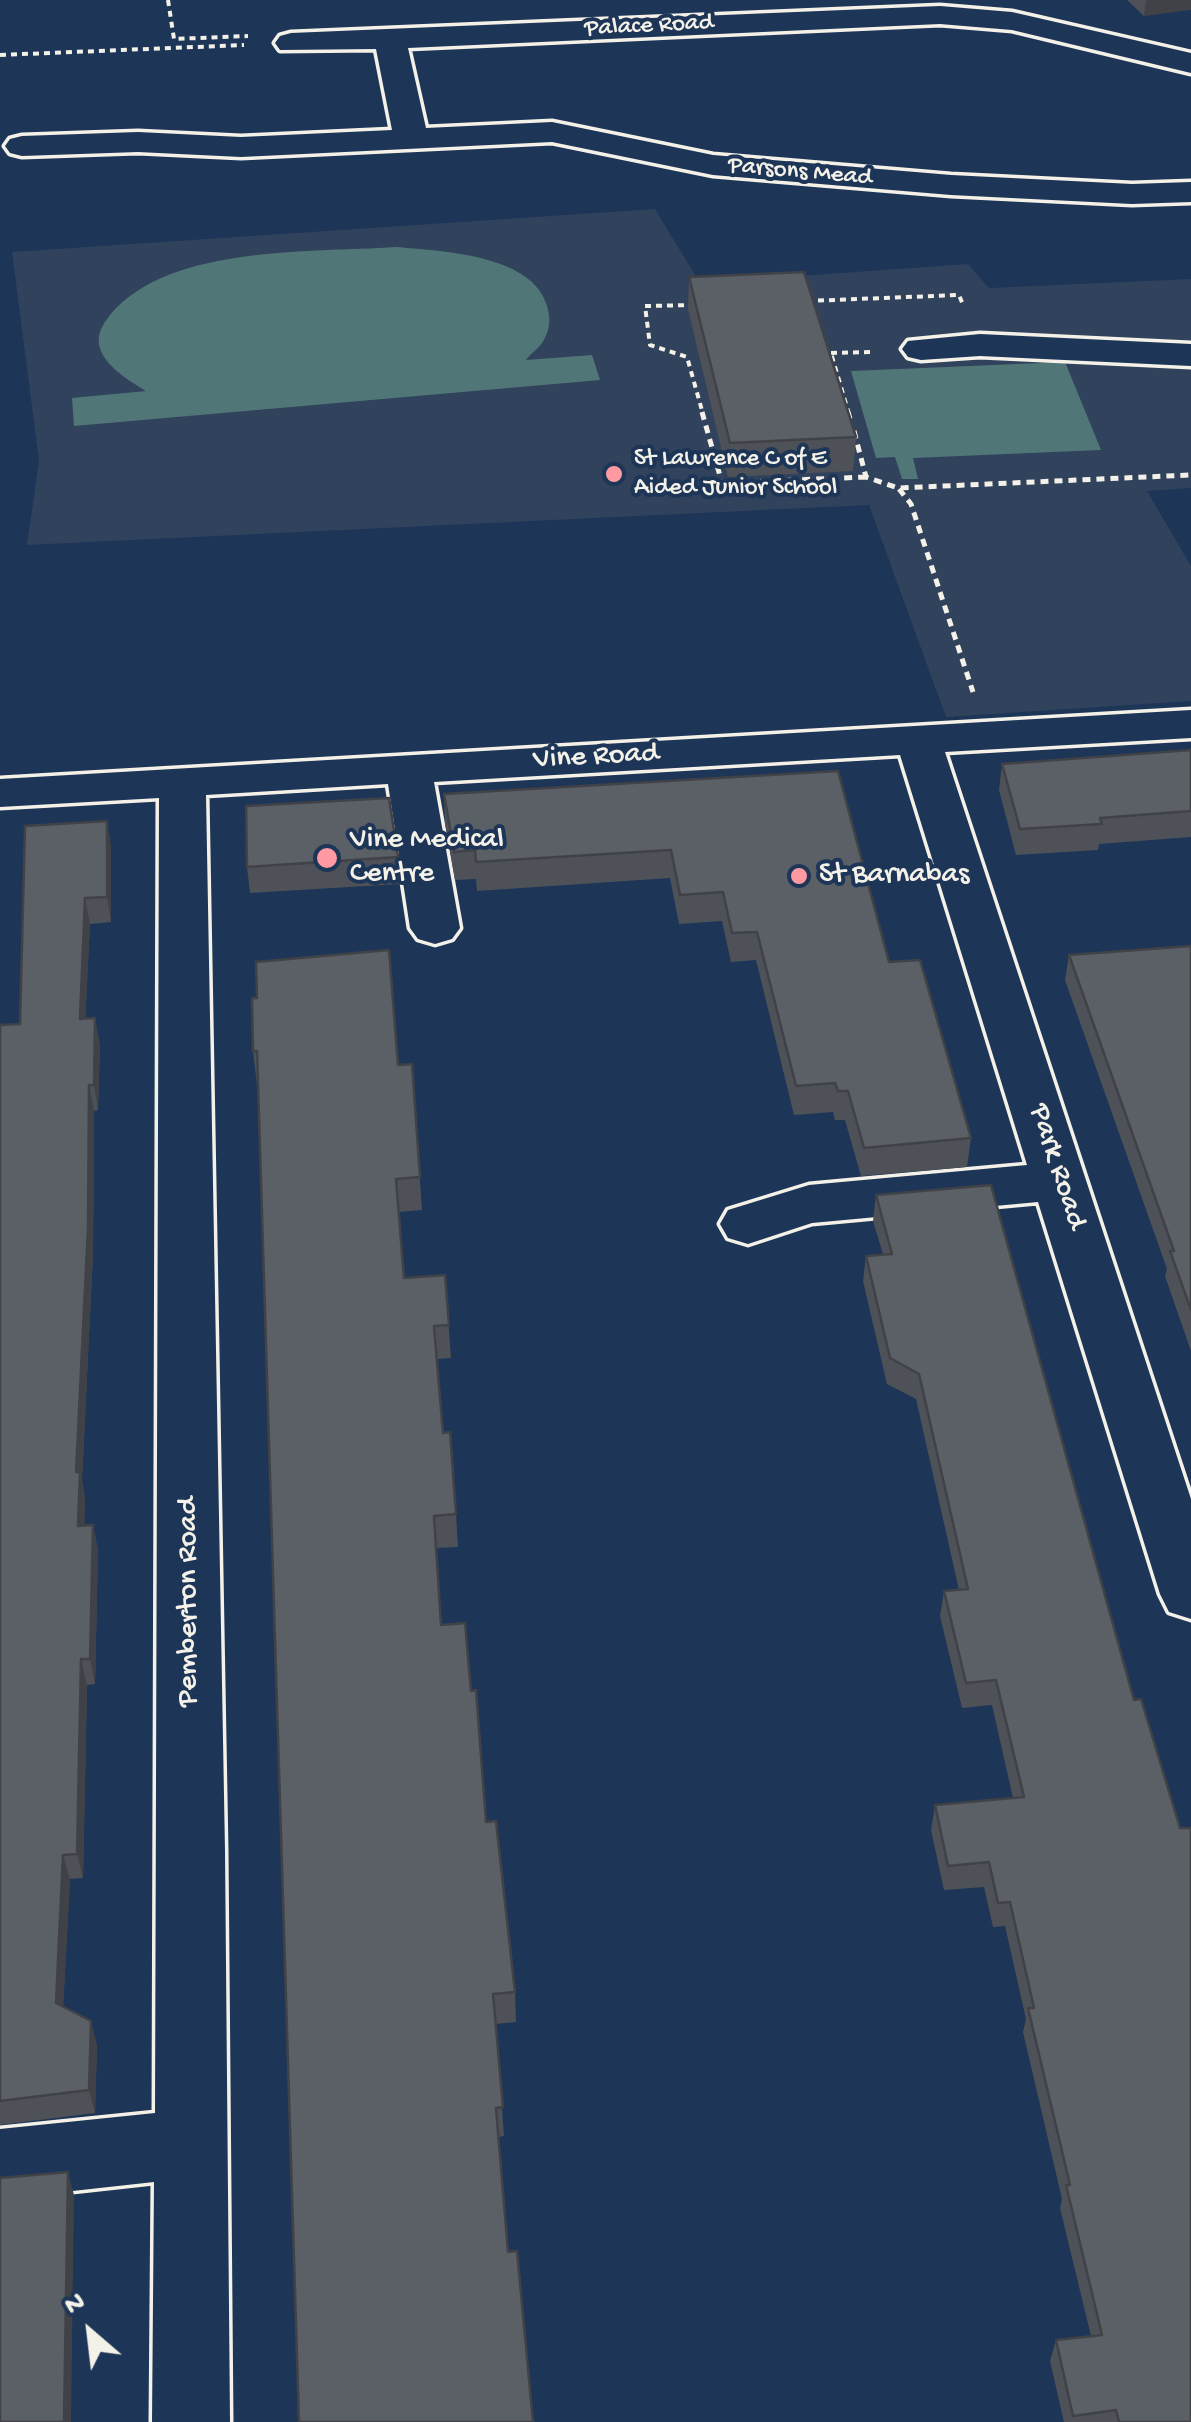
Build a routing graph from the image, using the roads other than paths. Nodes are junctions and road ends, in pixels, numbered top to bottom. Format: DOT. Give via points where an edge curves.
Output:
graph roads {
  1 [pos="985,8"];
  2 [pos="631,14"];
  3 [pos="390,39"];
  4 [pos="291,43"];
  5 [pos="1188,59"];
  6 [pos="412,138"];
  7 [pos="22,146"];
  8 [pos="1191,192"];
  9 [pos="964,305"];
  10 [pos="980,345"];
  11 [pos="921,349"];
  12 [pos="1191,355"];
  13 [pos="1191,724"];
  14 [pos="918,740"];
  15 [pos="409,769"];
  16 [pos="182,782"];
  17 [pos="0,793"];
  18 [pos="435,928"];
  19 [pos="1060,1181"];
  20 [pos="748,1224"];
  21 [pos="1191,1594"];
  22 [pos="190,2144"];
  23 [pos="0,2164"];
  24 [pos="191,2422"];
  1 -- 2 [label="street, Palace Road"];
  1 -- 5 [label="street, Palace Road"];
  2 -- 3 [label="street, Palace Road"];
  3 -- 4 [label="street, Palace Road"];
  3 -- 6 [label="street"];
  6 -- 7 [label="street, Parsons Mead" via="241,147 138,142 77,156"];
  6 -- 8 [label="street, Parsons Mead" via="552,132 713,165 951,185"];
  9 -- 10 [label="street"];
  10 -- 11 [label="street"];
  10 -- 12 [label="street"];
  13 -- 14 [label="street, Vine Road"];
  14 -- 15 [label="street, Vine Road"];
  14 -- 19 [label="street, Park Road"];
  15 -- 16 [label="street, Vine Road"];
  15 -- 18 [label="street"];
  16 -- 17 [label="street, Vine Road"];
  16 -- 22 [label="street, Pemberton Road"];
  19 -- 20 [label="street" via="809,1204"];
  19 -- 21 [label="street, Park Road"];
  22 -- 23 [label="street"];
  22 -- 24 [label="street, Pemberton Road"];
}
